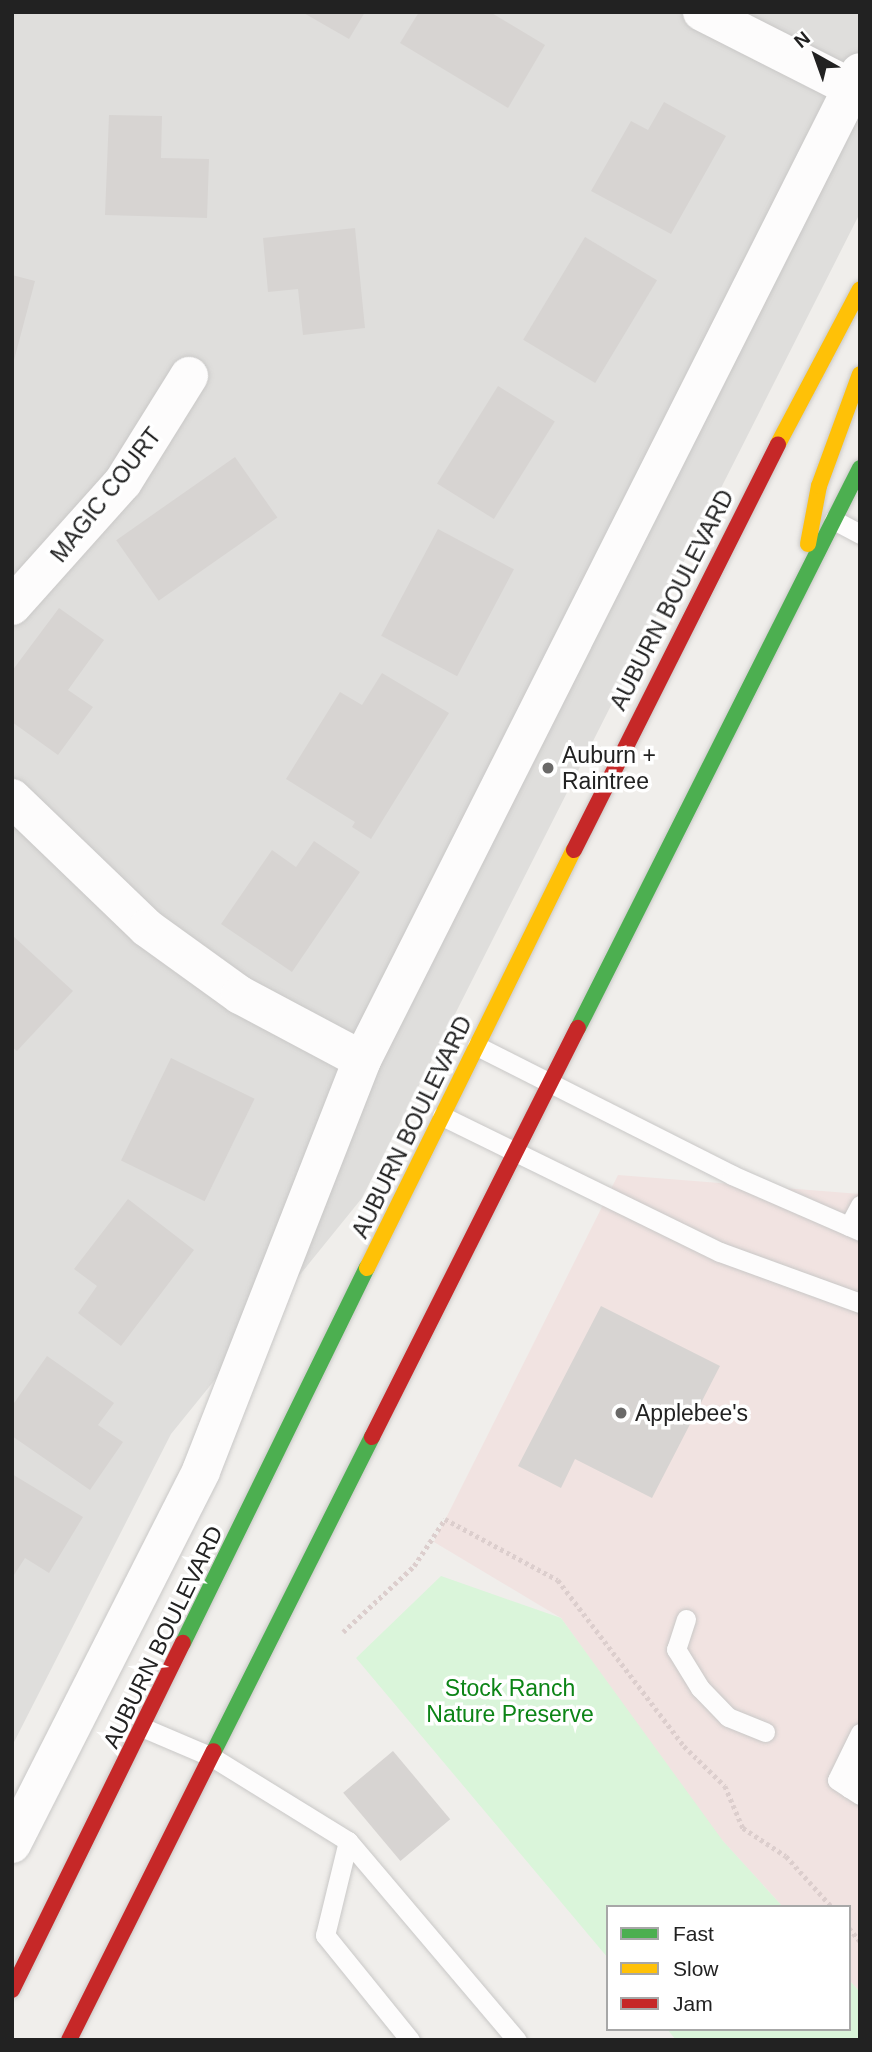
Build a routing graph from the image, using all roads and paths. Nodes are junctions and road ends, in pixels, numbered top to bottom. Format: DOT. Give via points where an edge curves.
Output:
graph roads {
  1 [pos="702,12"];
  2 [pos="857,84"];
  3 [pos="860,289"];
  4 [pos="860,374"];
  5 [pos="189,376"];
  6 [pos="860,468"];
  7 [pos="834,520"];
  8 [pos="860,534"];
  9 [pos="800,588"];
  10 [pos="12,606"];
  11 [pos="12,798"];
  12 [pos="477,1046"];
  13 [pos="362,1060"];
  14 [pos="554,1085"];
  15 [pos="442,1116"];
  16 [pos="519,1154"];
  17 [pos="860,1205"];
  18 [pos="855,1228"];
  19 [pos="860,1303"];
  20 [pos="686,1619"];
  21 [pos="342,1632"];
  22 [pos="144,1728"];
  23 [pos="765,1732"];
  24 [pos="860,1733"];
  25 [pos="212,1757"];
  26 [pos="860,1767"];
  27 [pos="854,1792"];
  28 [pos="348,1841"];
  29 [pos="12,1844"];
  30 [pos="830,1905"];
  31 [pos="12,1990"];
  32 [pos="69,2040"];
  33 [pos="410,2040"];
  34 [pos="517,2040"];
  1 -- 2 [label="street"];
  2 -- 13 [label="street"];
  3 -- 12 [label="main road, AUBURN BOULEVARD" via="703,587"];
  4 -- 9 [label="main road" via="819,486"];
  5 -- 10 [label="street, MAGIC COURT" via="123,482"];
  6 -- 7 [label="main road"];
  7 -- 8 [label="lane"];
  7 -- 9 [label="main road"];
  9 -- 14 [label="main road"];
  11 -- 13 [label="street" via="147,928 240,995"];
  12 -- 14 [label="lane"];
  12 -- 15 [label="main road, AUBURN BOULEVARD"];
  13 -- 29 [label="street" via="201,1472"];
  14 -- 16 [label="main road"];
  14 -- 18 [label="lane"];
  15 -- 16 [label="lane"];
  15 -- 22 [label="main road, AUBURN BOULEVARD"];
  16 -- 19 [label="lane" via="720,1252"];
  16 -- 25 [label="main road"];
  17 -- 18 [label="lane"];
  20 -- 23 [label="lane" via="676,1649 700,1688 728,1717"];
  21 -- 30 [label="path" via="414,1566 445,1519 558,1580 684,1746 725,1786 743,1828 786,1856"];
  22 -- 25 [label="lane"];
  22 -- 31 [label="main road, AUBURN BOULEVARD"];
  24 -- 27 [label="lane" via="837,1780"];
  25 -- 28 [label="lane"];
  25 -- 32 [label="main road"];
  26 -- 27 [label="lane"];
  28 -- 33 [label="lane" via="325,1935"];
  28 -- 34 [label="lane"];
}
